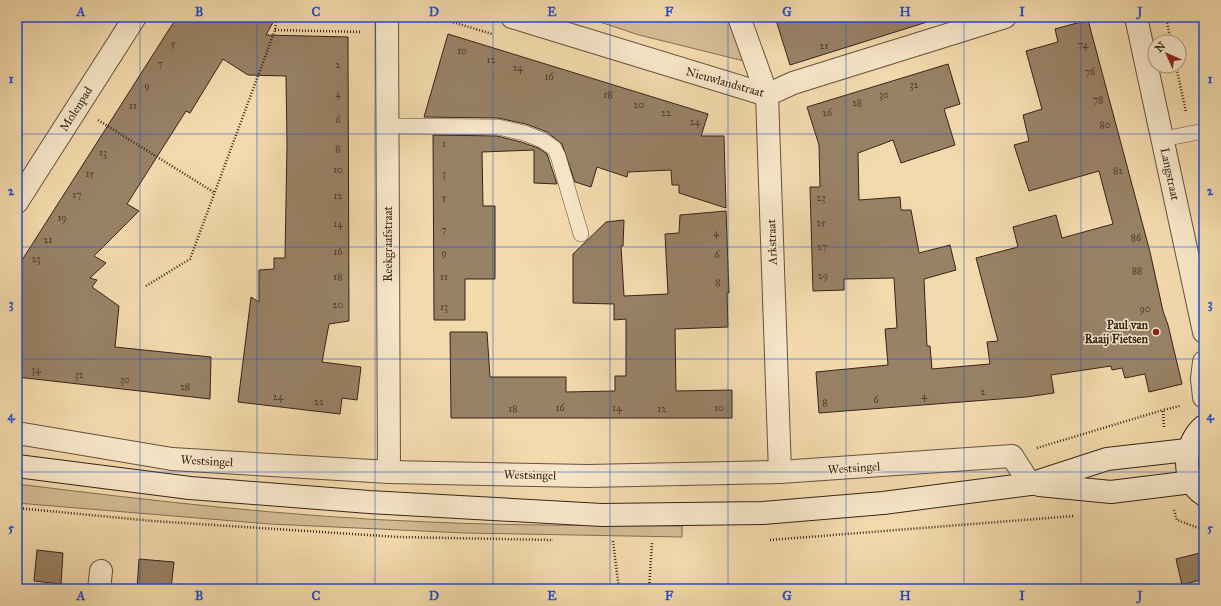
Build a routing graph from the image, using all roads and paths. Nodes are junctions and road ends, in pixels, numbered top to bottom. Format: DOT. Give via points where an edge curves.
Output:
graph roads {
  1 [pos="135,17"];
  2 [pos="277,17"];
  3 [pos="512,17"];
  4 [pos="739,17"];
  5 [pos="1005,17"];
  6 [pos="1136,17"];
  7 [pos="1166,17"];
  8 [pos="387,25"];
  9 [pos="275,30"];
  10 [pos="1169,34"];
  11 [pos="767,95"];
  12 [pos="77,107"];
  13 [pos="387,126"];
  14 [pos="1204,131"];
  15 [pos="1162,139"];
  16 [pos="215,193"];
  17 [pos="17,202"];
  18 [pos="581,234"];
  19 [pos="146,286"];
  20 [pos="1204,332"];
  21 [pos="1204,362"];
  22 [pos="1204,396"];
  23 [pos="1163,410"];
  24 [pos="1204,426"];
  25 [pos="17,433"];
  26 [pos="1187,450"];
  27 [pos="1012,456"];
  28 [pos="17,466"];
  29 [pos="389,472"];
  30 [pos="780,472"];
  31 [pos="1030,484"];
  32 [pos="1198,489"];
  33 [pos="613,541"];
  34 [pos="652,542"];
  35 [pos="619,589"];
  36 [pos="649,589"];
  1 -- 12 [label="street, Molenpad"];
  2 -- 9 [label="path"];
  3 -- 11 [label="street, Nieuwlandstraat"];
  4 -- 11 [label="street, Arkstraat"];
  5 -- 11 [label="street, Nieuwlandstraat" via="793,83"];
  6 -- 15 [label="street, Langstraat"];
  7 -- 10 [label="path"];
  8 -- 9 [label="path"];
  8 -- 13 [label="street, Reekgraafstraat"];
  9 -- 16 [label="path"];
  11 -- 30 [label="street, Arkstraat"];
  12 -- 16 [label="path"];
  12 -- 17 [label="street, Molenpad"];
  13 -- 18 [label="lane" via="498,127 542,140 554,148 558,156"];
  13 -- 29 [label="street, Reekgraafstraat"];
  14 -- 15 [label="lane"];
  15 -- 20 [label="street, Langstraat"];
  16 -- 19 [label="path" via="190,259"];
  21 -- 22 [label="street"];
  23 -- 27 [label="path"];
  24 -- 26 [label="street" via="1195,434"];
  25 -- 29 [label="street, Westsingel" via="172,459"];
  26 -- 31 [label="street" via="1107,459"];
  26 -- 32 [label="street" via="1187,466"];
  27 -- 30 [label="street, Westsingel"];
  27 -- 31 [label="street"];
  28 -- 31 [label="street" via="190,488 369,502 602,514 763,513 883,503"];
  29 -- 30 [label="street, Westsingel" via="588,476"];
  31 -- 32 [label="street" via="1111,492"];
  33 -- 35 [label="path"];
  34 -- 36 [label="path"];
}
